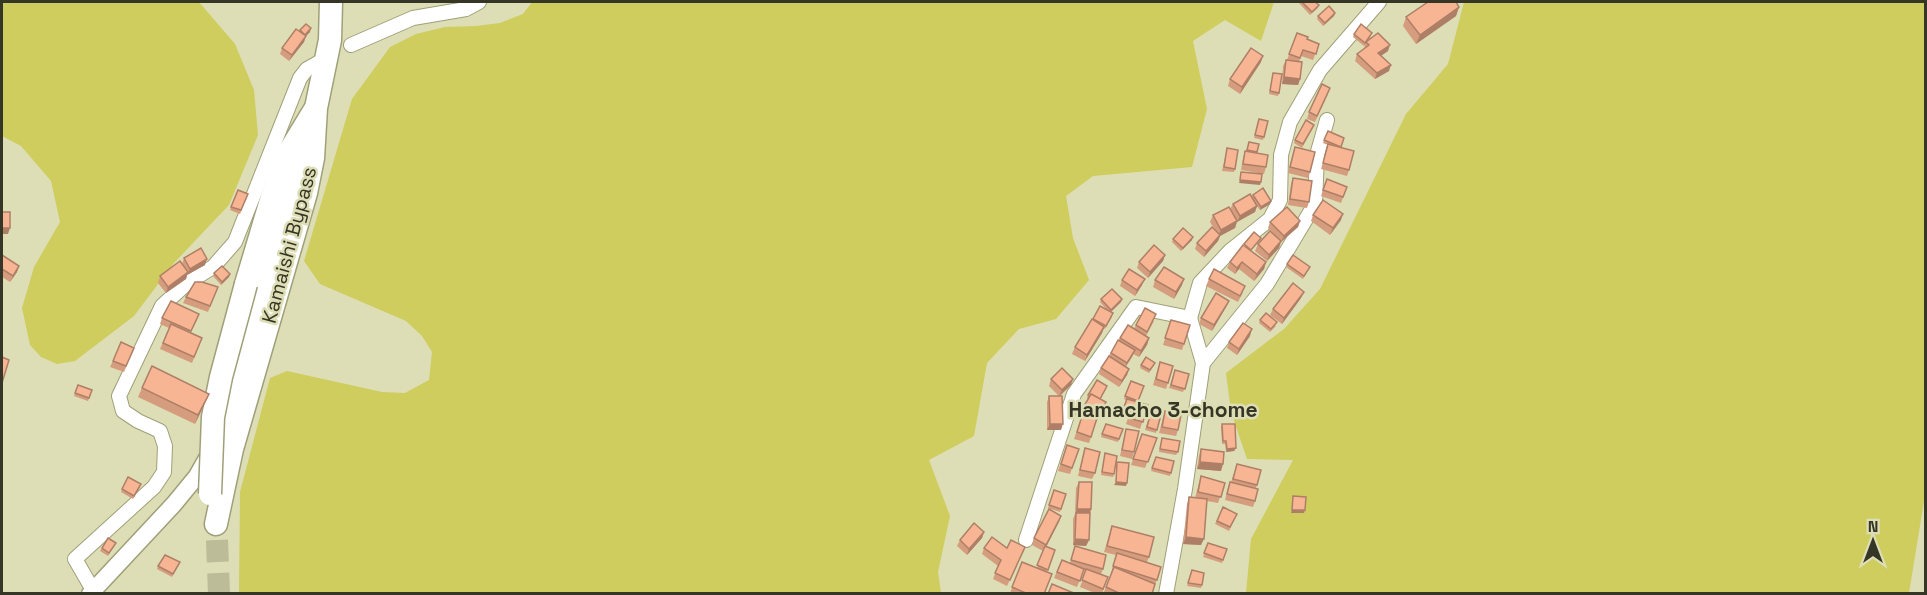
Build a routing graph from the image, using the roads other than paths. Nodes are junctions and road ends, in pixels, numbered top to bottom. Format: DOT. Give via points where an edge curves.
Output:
graph roads {
  1 [pos="331,2"];
  2 [pos="479,2"];
  3 [pos="1379,2"];
  4 [pos="351,45"];
  5 [pos="325,59"];
  6 [pos="316,108"];
  7 [pos="1327,120"];
  8 [pos="1190,318"];
  9 [pos="1203,363"];
  10 [pos="1026,540"];
  11 [pos="92,592"];
  12 [pos="1166,594"];
  1 -- 6 [label="highway" via="330,40"];
  2 -- 4 [label="street" via="466,9 413,18"];
  3 -- 8 [label="street" via="1320,70 1290,122 1281,155 1280,200 1270,219 1230,251 1200,283"];
  5 -- 11 [label="street" via="300,78 235,242 213,267 187,283 162,306 119,396 123,411 160,430 165,446 164,472 154,487 75,560"];
  6 -- 6 [label="highway, Kamaishi Bypass, bridge" via="289,152 272,197 221,377 213,417 210,494 217,532 232,449 306,193"];
  6 -- 11 [label="street" via="215,444 197,476 174,504"];
  7 -- 9 [label="street" via="1317,155 1315,204 1267,284"];
  8 -- 9 [label="street"];
  8 -- 10 [label="street" via="1136,307 1074,394"];
  9 -- 12 [label="street"];
}
